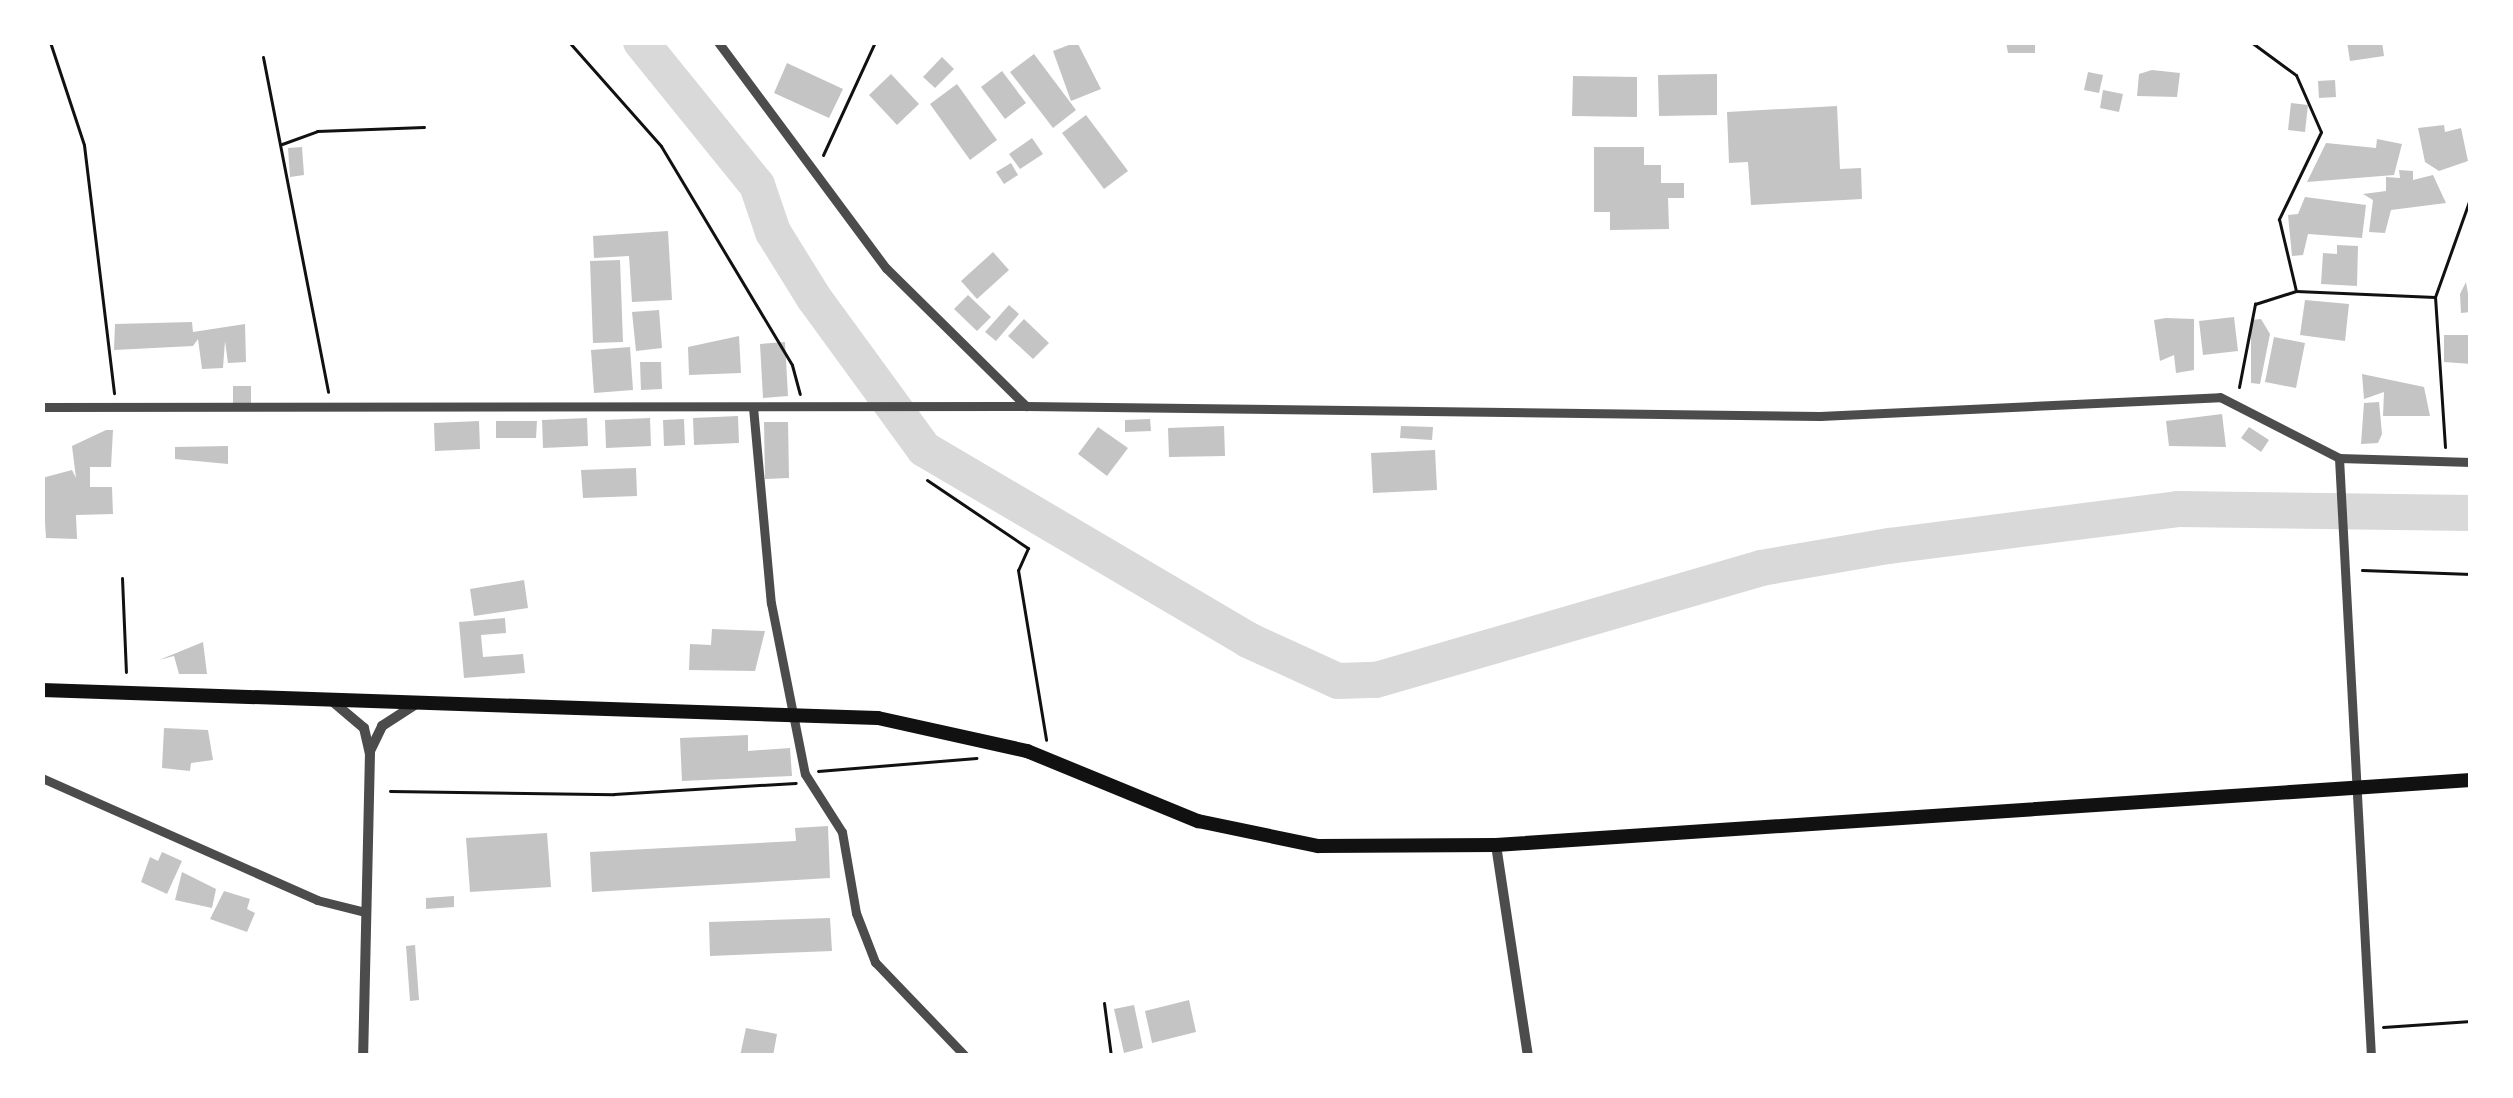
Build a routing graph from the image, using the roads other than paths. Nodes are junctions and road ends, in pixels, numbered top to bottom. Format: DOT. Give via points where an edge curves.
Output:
graph roads {
  1 [pos="718,42"];
  2 [pos="42,406"];
  3 [pos="1026,406"];
  4 [pos="753,407"];
  5 [pos="2339,458"];
  6 [pos="2471,462"];
  7 [pos="42,690"];
  8 [pos="332,701"];
  9 [pos="416,704"];
  10 [pos="790,712"];
  11 [pos="370,753"];
  12 [pos="42,778"];
  13 [pos="2471,780"];
  14 [pos="2351,788"];
  15 [pos="1496,844"];
  16 [pos="365,912"];
  17 [pos="363,1056"];
  18 [pos="964,1056"];
  19 [pos="1528,1056"];
  20 [pos="2371,1056"];
  1 -- 3 [label="street" via="886,268"];
  2 -- 4 [label="street"];
  3 -- 4 [label="street"];
  3 -- 5 [label="street" via="1820,416 2237,400"];
  4 -- 10 [label="street" via="770,603"];
  5 -- 6 [label="street"];
  5 -- 14 [label="street"];
  7 -- 8 [label="main road"];
  8 -- 9 [label="main road"];
  8 -- 11 [label="street" via="364,728"];
  9 -- 10 [label="main road"];
  9 -- 11 [label="street" via="382,726"];
  10 -- 15 [label="main road" via="878,718 1008,745 1198,821 1263,836 1318,845"];
  10 -- 18 [label="street" via="808,780 842,832 851,894 875,962"];
  11 -- 16 [label="street"];
  12 -- 16 [label="street" via="317,900"];
  13 -- 14 [label="main road"];
  14 -- 15 [label="main road"];
  14 -- 20 [label="street"];
  15 -- 19 [label="street"];
  16 -- 17 [label="street"];
}
